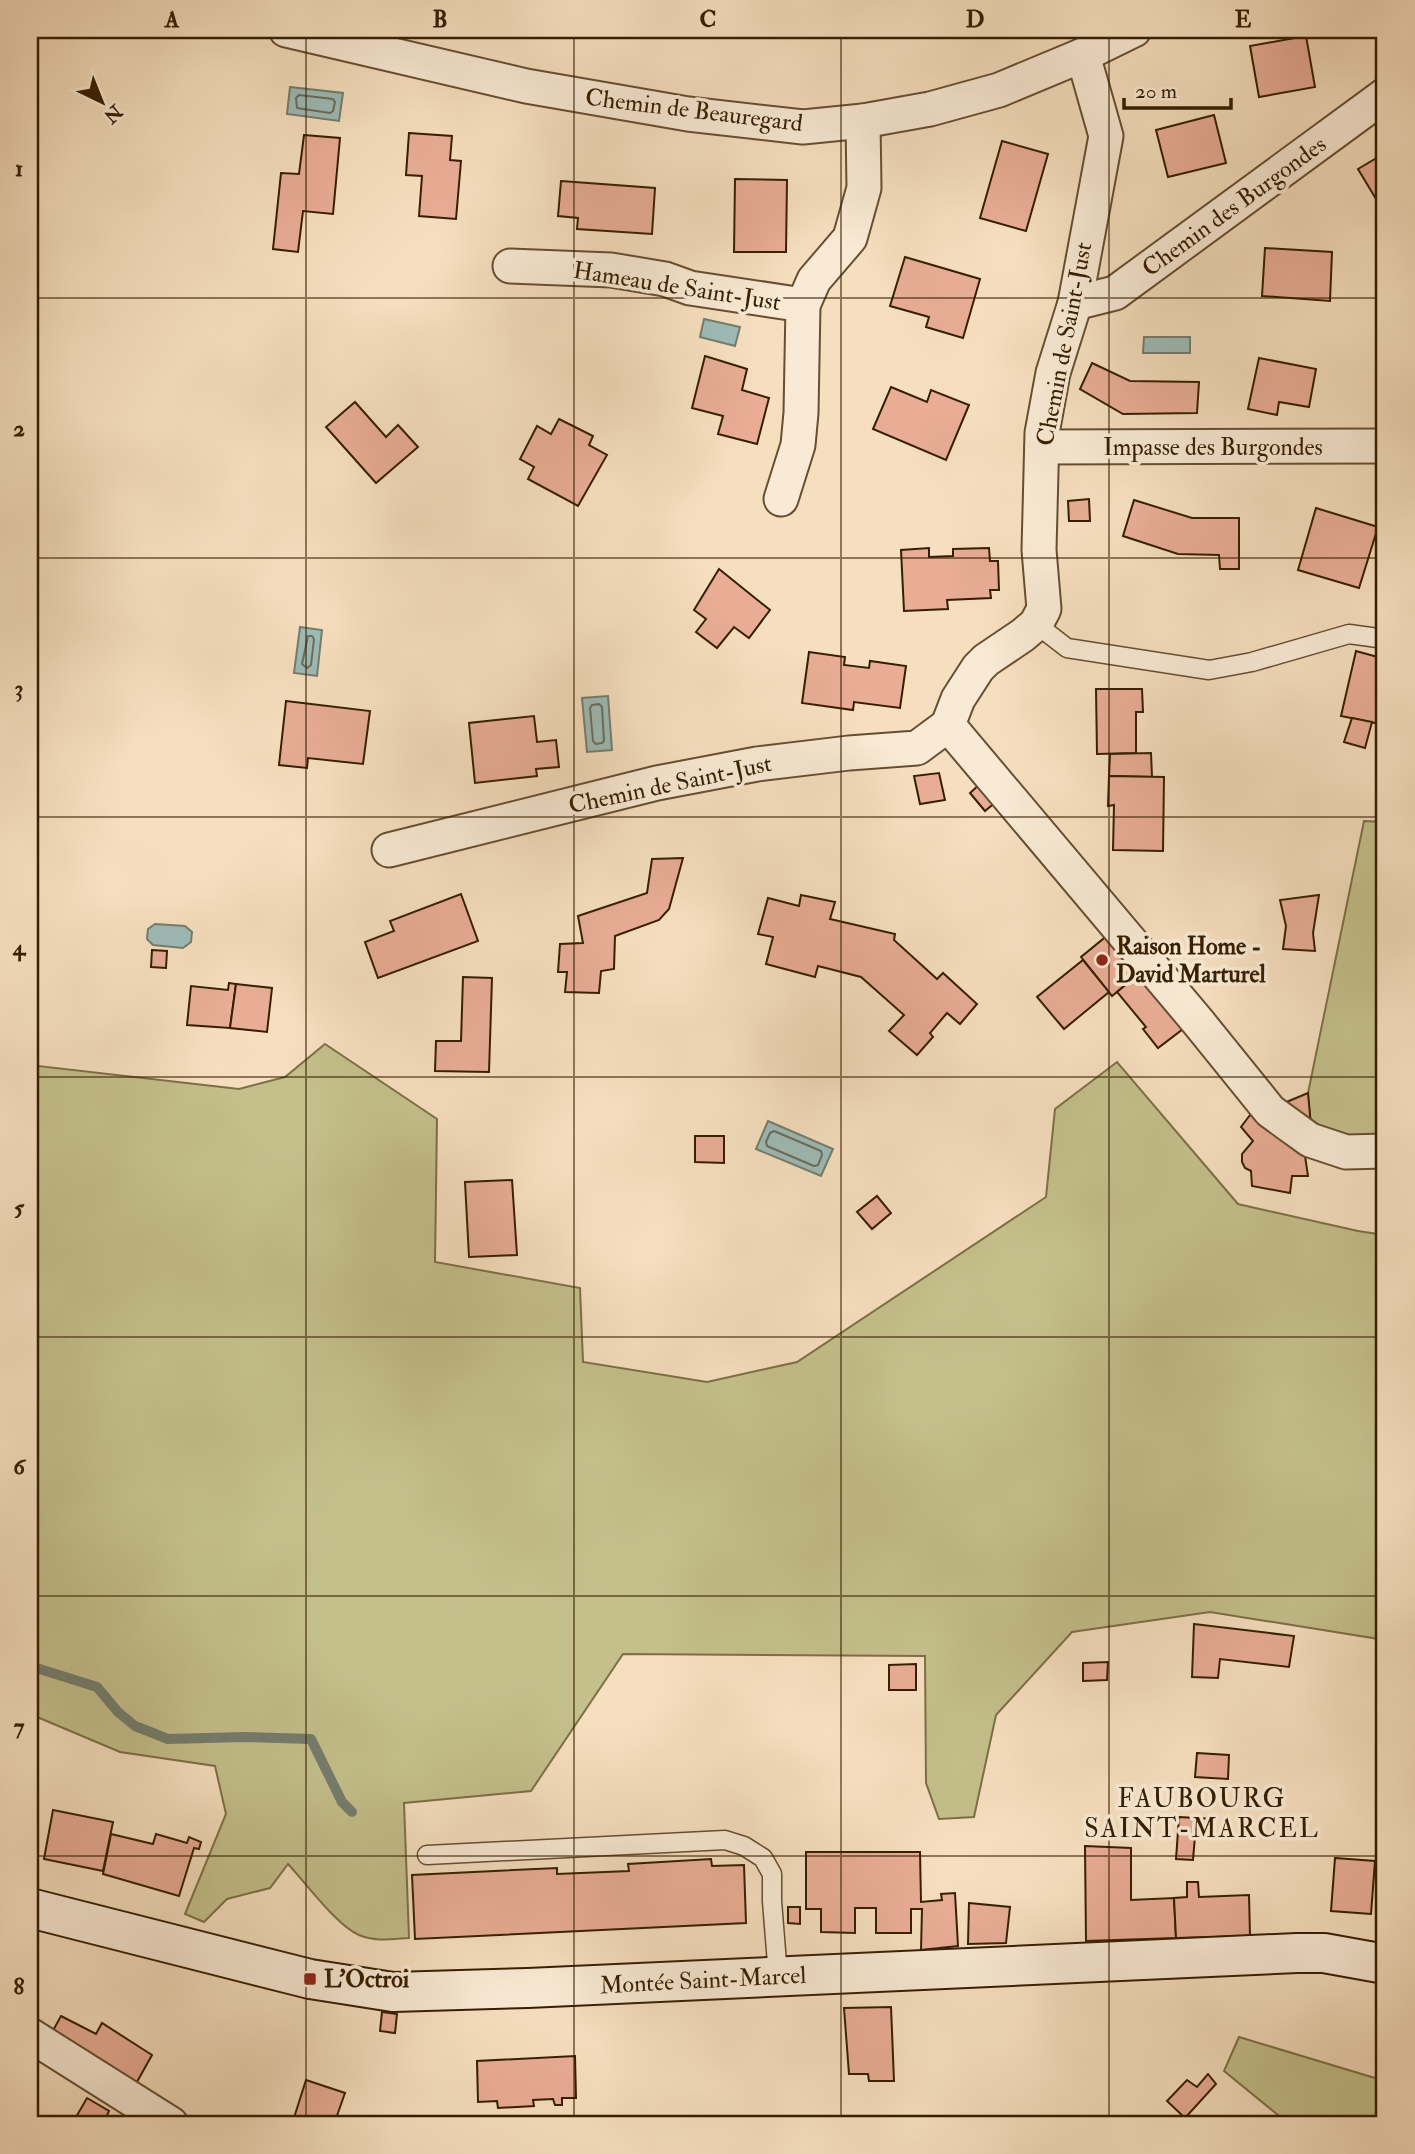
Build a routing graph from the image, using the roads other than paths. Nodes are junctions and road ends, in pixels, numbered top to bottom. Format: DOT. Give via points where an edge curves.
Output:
graph roads {
  1 [pos="286,30"];
  2 [pos="1134,30"];
  3 [pos="1083,55"];
  4 [pos="1385,95"];
  5 [pos="863,121"];
  6 [pos="510,266"];
  7 [pos="1075,303"];
  8 [pos="803,305"];
  9 [pos="1385,446"];
  10 [pos="1042,447"];
  11 [pos="781,499"];
  12 [pos="1036,624"];
  13 [pos="1385,639"];
  14 [pos="948,725"];
  15 [pos="389,850"];
  16 [pos="1385,1152"];
  17 [pos="427,1855"];
  18 [pos="30,1908"];
  19 [pos="1385,1964"];
  20 [pos="778,1976"];
  21 [pos="30,2035"];
  22 [pos="171,2124"];
  1 -- 5 [label="street, Chemin de Beauregard" via="526,86 688,114 803,127"];
  2 -- 3 [label="street, Chemin de Beauregard"];
  3 -- 5 [label="street, Chemin de Beauregard" via="999,90"];
  3 -- 7 [label="street, Chemin de Saint-Just" via="1106,136"];
  4 -- 7 [label="street, Chemin des Burgondes" via="1115,293"];
  5 -- 8 [label="street, Hameau de Saint-Just" via="864,188 850,238 814,280"];
  6 -- 8 [label="street, Hameau de Saint-Just" via="611,270 690,288"];
  7 -- 10 [label="street, Chemin de Saint-Just" via="1053,373"];
  8 -- 11 [label="street, Hameau de Saint-Just" via="801,413"];
  9 -- 10 [label="street, Impasse des Burgondes"];
  10 -- 12 [label="street, Chemin de Saint-Just" via="1044,609"];
  12 -- 13 [label="lane" via="1067,648 1209,670 1349,634"];
  12 -- 14 [label="street, Chemin de Saint-Just" via="978,668"];
  14 -- 15 [label="street, Chemin de Saint-Just" via="917,748 770,763 657,783"];
  14 -- 16 [label="street" via="1270,1111 1310,1140 1346,1152"];
  17 -- 20 [label="lane" via="735,1843 763,1858 772,1874"];
  18 -- 20 [label="main road, Montée Saint-Marcel" via="310,1979 393,1992"];
  19 -- 20 [label="main road, Montée Saint-Marcel" via="1352,1956 1297,1953"];
  21 -- 22 [label="street"];
}
